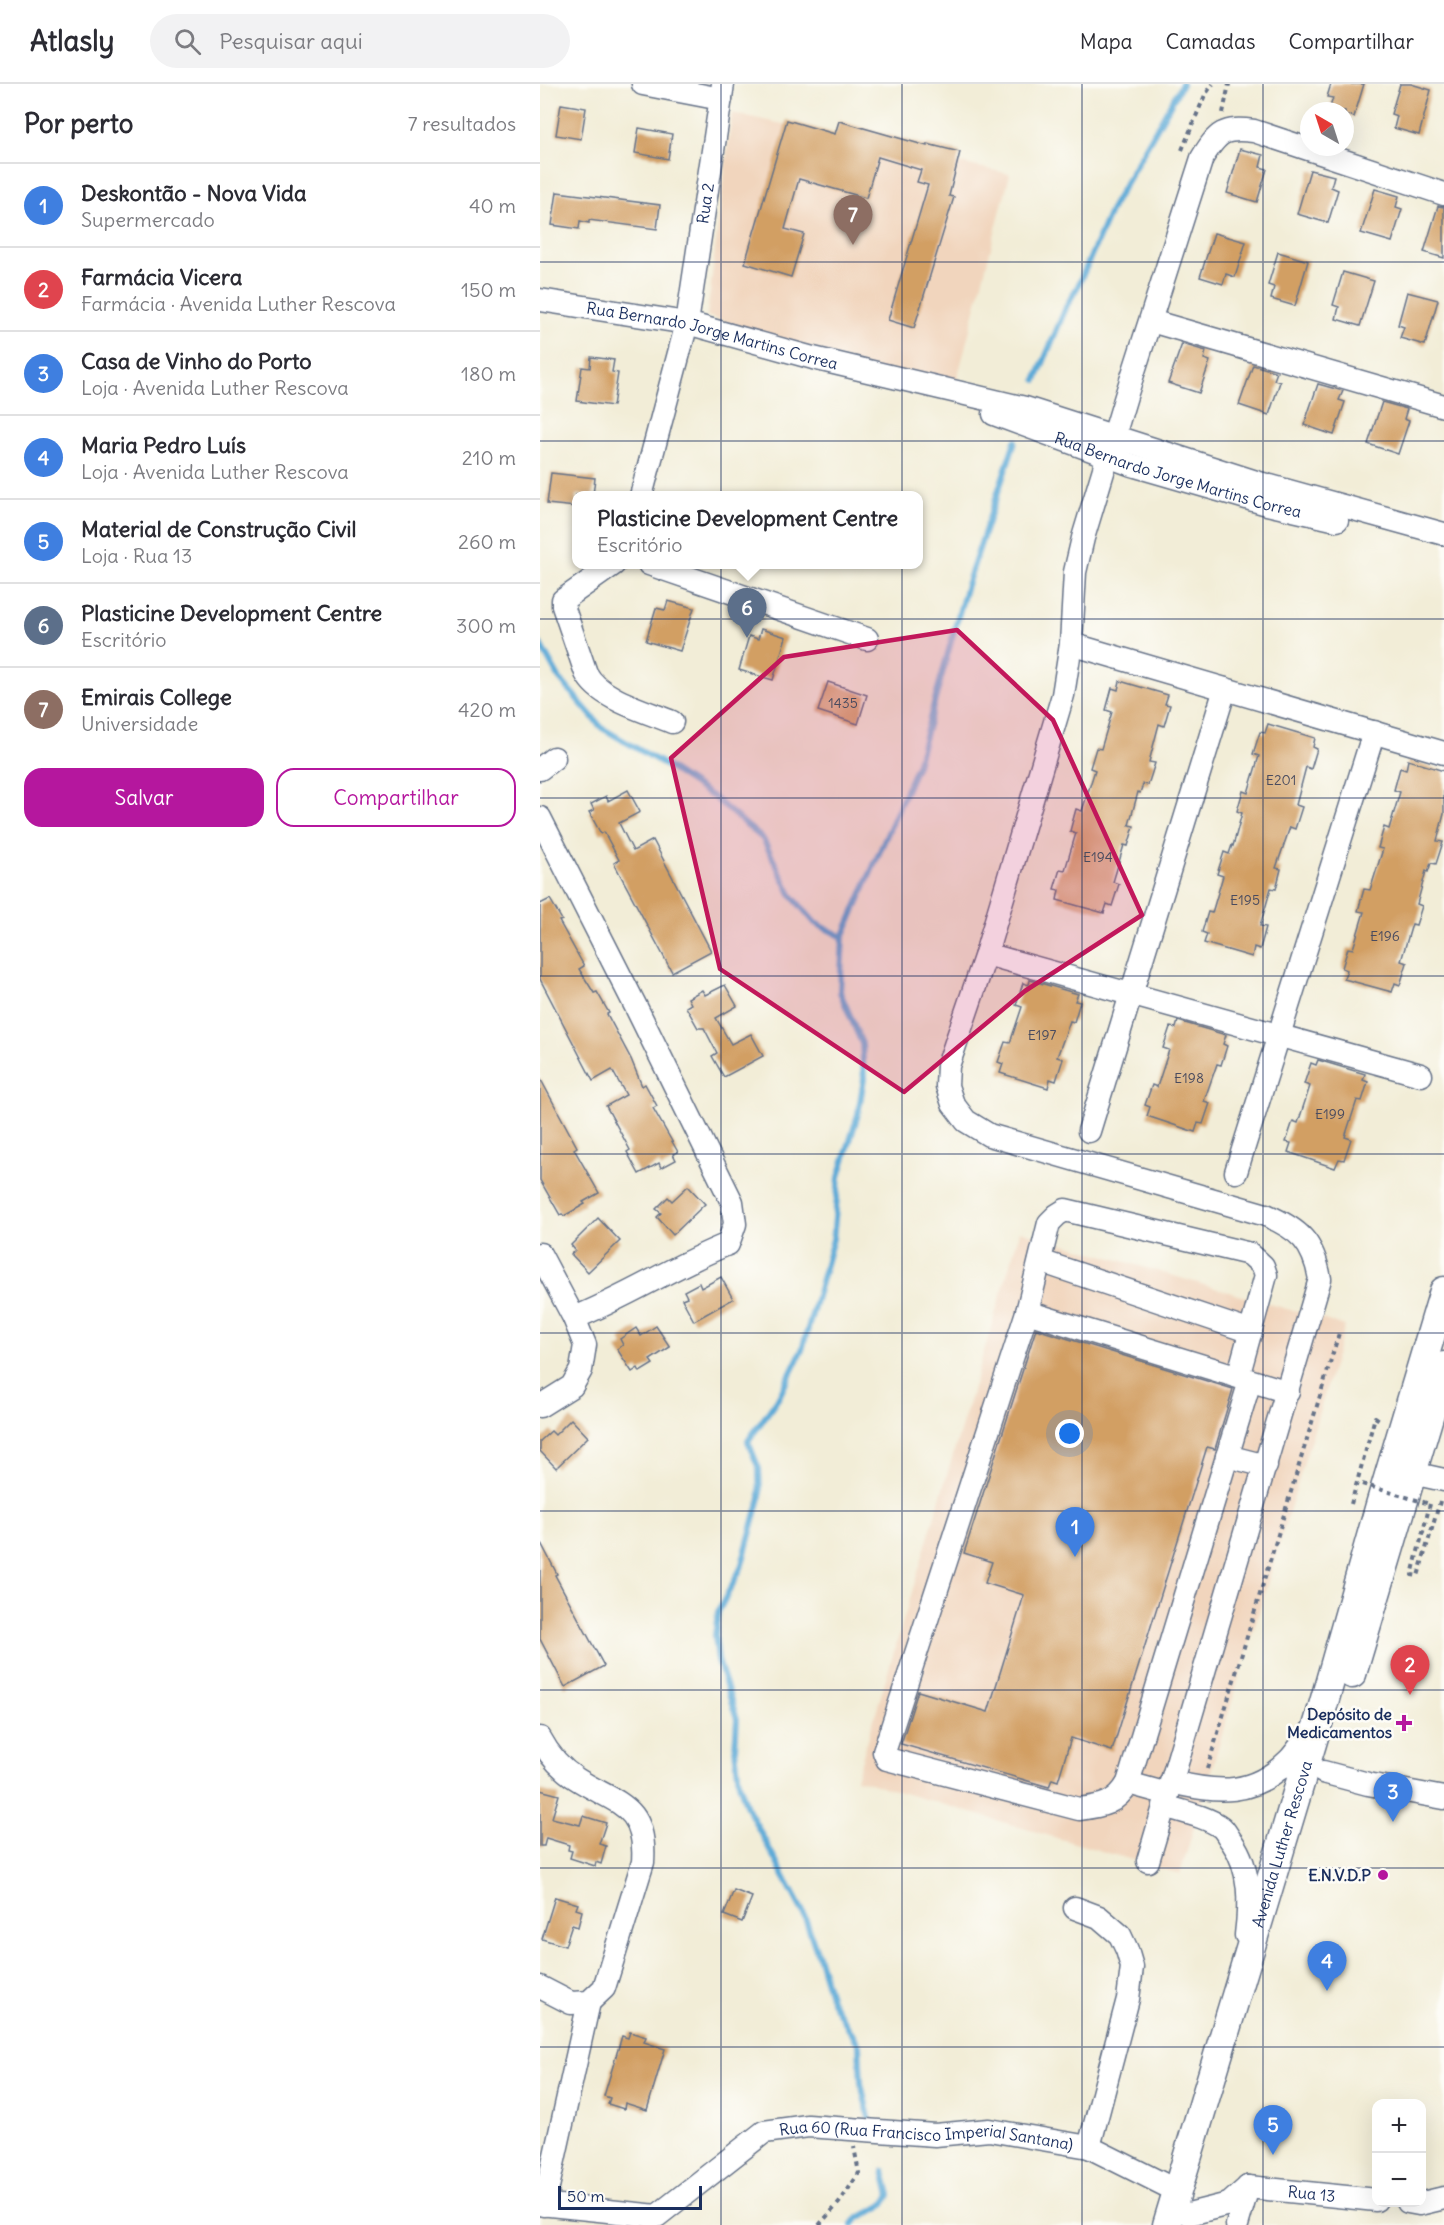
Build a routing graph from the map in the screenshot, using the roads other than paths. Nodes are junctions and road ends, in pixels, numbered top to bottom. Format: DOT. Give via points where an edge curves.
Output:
graph roads {
  1 [pos="643,84"];
  2 [pos="722,91"];
  3 [pos="1444,194"];
  4 [pos="540,300"];
  5 [pos="1151,321"];
  6 [pos="687,323"];
  7 [pos="1444,406"];
  8 [pos="1111,447"];
  9 [pos="642,491"];
  10 [pos="1444,534"];
  11 [pos="1444,549"];
  12 [pos="607,569"];
  13 [pos="657,569"];
  14 [pos="867,639"];
  15 [pos="1071,644"];
  16 [pos="1225,688"];
  17 [pos="672,722"];
  18 [pos="1374,732"];
  19 [pos="1444,753"];
  20 [pos="540,818"];
  21 [pos="986,954"];
  22 [pos="1131,995"];
  23 [pos="1279,1035"];
  24 [pos="1421,1074"];
  25 [pos="1089,1131"];
  26 [pos="1236,1172"];
  27 [pos="540,1254"];
  28 [pos="1040,1261"];
  29 [pos="1444,1291"];
  30 [pos="1027,1312"];
  31 [pos="574,1318"];
  32 [pos="1251,1332"];
  33 [pos="1444,1366"];
  34 [pos="1244,1379"];
  35 [pos="1288,1392"];
  36 [pos="540,1406"];
  37 [pos="1227,1456"];
  38 [pos="1266,1466"];
  39 [pos="1412,1473"];
  40 [pos="1444,1480"];
  41 [pos="1319,1720"];
  42 [pos="540,1738"];
  43 [pos="1323,1772"];
  44 [pos="1128,1783"];
  45 [pos="1168,1794"];
  46 [pos="1444,1797"];
  47 [pos="1148,1861"];
  48 [pos="1075,1908"];
  49 [pos="1240,1980"];
  50 [pos="540,1987"];
  51 [pos="589,2002"];
  52 [pos="1089,2147"];
  53 [pos="1248,2187"];
  54 [pos="1444,2198"];
  55 [pos="1372,2199"];
  56 [pos="1426,2202"];
  57 [pos="542,2204"];
  58 [pos="1180,2214"];
  59 [pos="1236,2225"];
  1 -- 2 [label="street"];
  2 -- 6 [label="street, Rua 2"];
  3 -- 5 [label="street" via="1254,131 1223,131 1212,142 1197,171"];
  4 -- 6 [label="street, Rua Bernardo Jorge Martins Correa"];
  5 -- 7 [label="street"];
  5 -- 8 [label="street"];
  6 -- 8 [label="street, Rua Bernardo Jorge Martins Correa" via="917,384"];
  6 -- 9 [label="street, Rua 2"];
  8 -- 10 [label="street, Rua Bernardo Jorge Martins Correa"];
  8 -- 11 [label="street, Rua Bernardo Jorge Martins Correa" via="1267,504 1370,527"];
  8 -- 15 [label="street" via="1075,572"];
  12 -- 17 [label="street" via="563,600 586,674 600,692"];
  13 -- 14 [label="street"];
  15 -- 16 [label="street"];
  15 -- 21 [label="street" via="1063,695"];
  16 -- 18 [label="street"];
  16 -- 22 [label="street"];
  18 -- 19 [label="street"];
  18 -- 23 [label="street"];
  20 -- 31 [label="street" via="732,1202 735,1224 728,1244"];
  21 -- 22 [label="street"];
  21 -- 35 [label="street" via="948,1065 947,1086 953,1104 966,1121 989,1135 1266,1215 1305,1238 1316,1258 1320,1279"];
  22 -- 23 [label="street"];
  22 -- 25 [label="street"];
  23 -- 24 [label="street"];
  23 -- 26 [label="street"];
  27 -- 31 [label="street"];
  28 -- 30 [label="street"];
  28 -- 32 [label="street"];
  28 -- 32 [label="street" via="1049,1223 1065,1210 1250,1254 1263,1266 1266,1275"];
  29 -- 41 [label="main road, Avenida Luther Rescova"];
  30 -- 34 [label="street"];
  30 -- 44 [label="street" via="884,1752 887,1759 1079,1809 1111,1802"];
  31 -- 36 [label="street" via="585,1345 581,1371 572,1386"];
  32 -- 34 [label="street"];
  33 -- 39 [label="main road, Avenida Luther Rescova"];
  34 -- 35 [label="street"];
  34 -- 37 [label="street"];
  35 -- 38 [label="street"];
  37 -- 38 [label="street"];
  37 -- 44 [label="street"];
  38 -- 45 [label="street"];
  39 -- 40 [label="street"];
  39 -- 43 [label="main road, Avenida Luther Rescova"];
  41 -- 45 [label="street" via="1289,1759 1268,1777 1229,1791"];
  41 -- 49 [label="main road, Avenida Luther Rescova"];
  42 -- 51 [label="street" via="559,1765 630,1812 644,1843 640,1871 604,1988"];
  43 -- 46 [label="street"];
  43 -- 58 [label="main road, Avenida Luther Rescova"];
  44 -- 45 [label="street"];
  45 -- 47 [label="street"];
  45 -- 49 [label="street" via="1222,1828 1245,1867 1249,1915"];
  48 -- 52 [label="street" via="1099,1917 1120,1935 1132,1967 1128,1999"];
  49 -- 58 [label="main road, Avenida Luther Rescova"];
  50 -- 51 [label="street" via="571,2003"];
  51 -- 57 [label="street"];
  52 -- 57 [label="street, Rua 60 (Rua Francisco Imperial Santana)" via="989,2130 935,2135 808,2126 764,2132 657,2216"];
  52 -- 58 [label="street, Rua 60 (Rua Francisco Imperial Santana)"];
  53 -- 55 [label="street, Rua 13"];
  53 -- 58 [label="street" via="1229,2204"];
  53 -- 59 [label="street"];
  54 -- 56 [label="street"];
}
